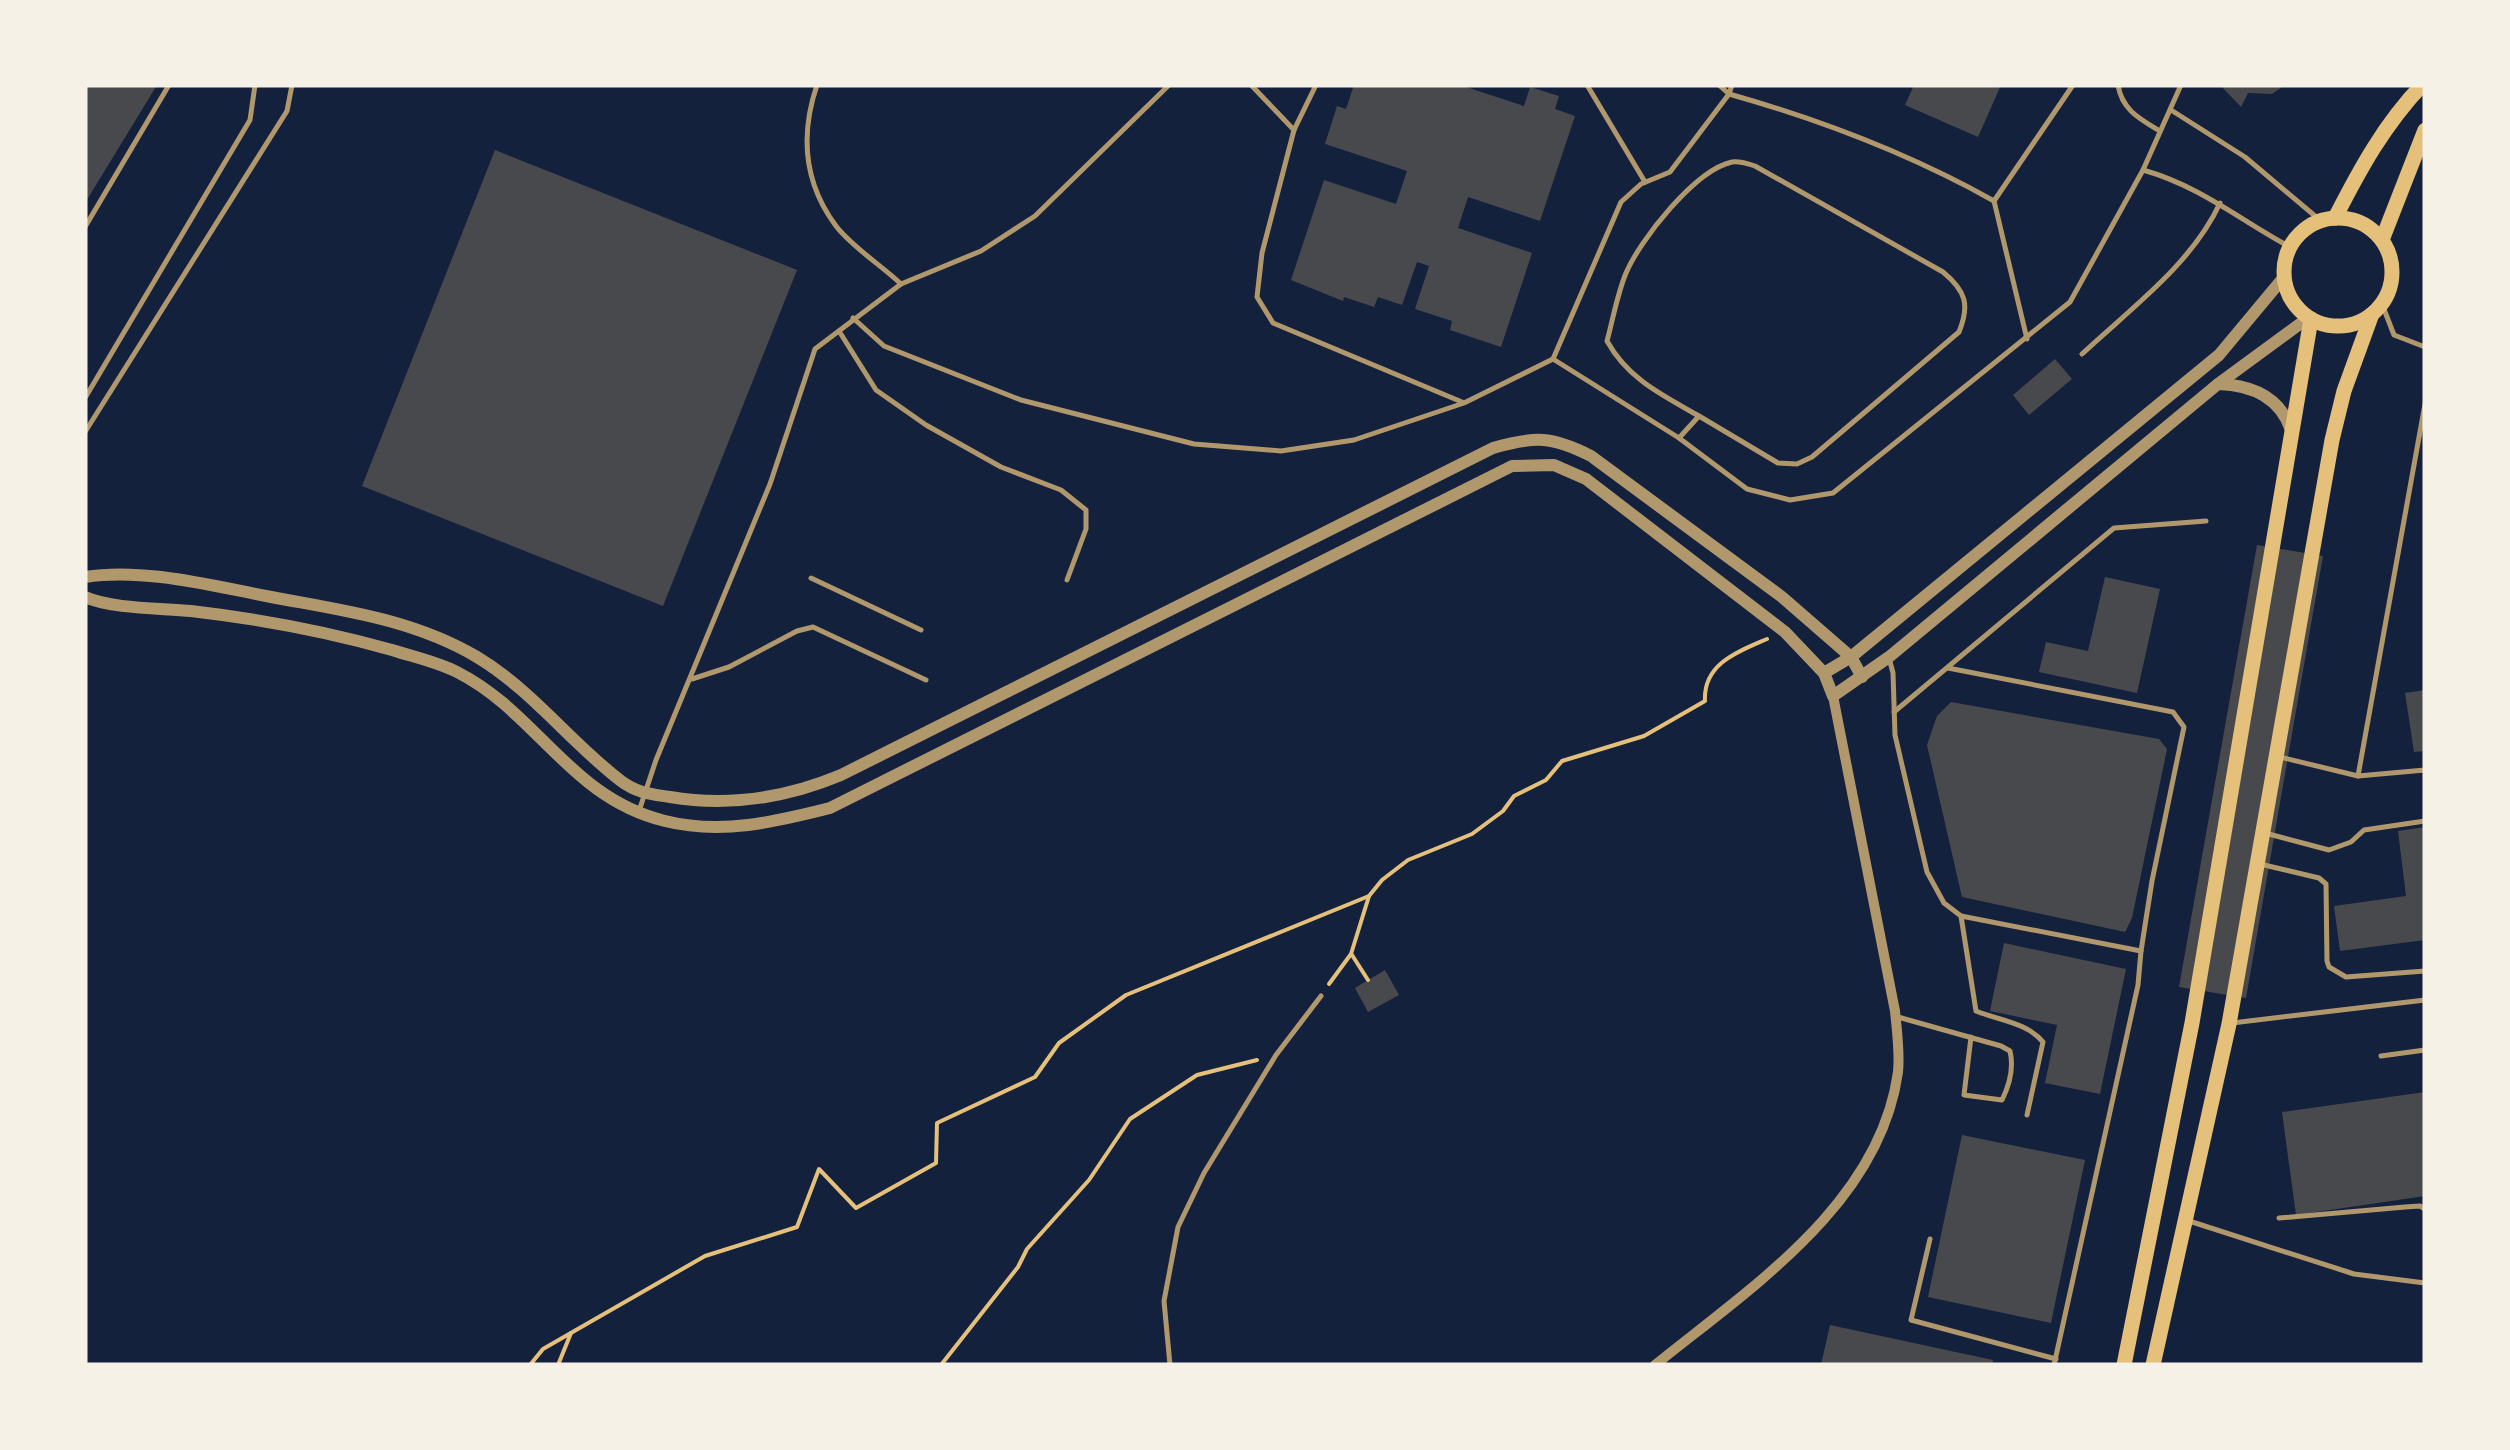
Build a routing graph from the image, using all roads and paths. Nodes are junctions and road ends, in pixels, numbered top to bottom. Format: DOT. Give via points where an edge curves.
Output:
graph roads {
  1 [pos="168,85"];
  2 [pos="255,85"];
  3 [pos="292,85"];
  4 [pos="817,85"];
  5 [pos="1169,85"];
  6 [pos="1250,85"];
  7 [pos="1316,85"];
  8 [pos="1587,85"];
  9 [pos="1719,85"];
  10 [pos="1732,85"];
  11 [pos="2073,85"];
  12 [pos="2118,85"];
  13 [pos="2181,85"];
  14 [pos="2422,85"];
  15 [pos="1728,94"];
  16 [pos="2172,110"];
  17 [pos="1294,130"];
  18 [pos="2425,130"];
  19 [pos="2160,132"];
  20 [pos="2143,170"];
  21 [pos="1645,182"];
  22 [pos="1994,200"];
  23 [pos="2220,203"];
  24 [pos="2328,219"];
  25 [pos="85,228"];
  26 [pos="2382,240"];
  27 [pos="2290,248"];
  28 [pos="2284,277"];
  29 [pos="901,284"];
  30 [pos="2377,309"];
  31 [pos="854,318"];
  32 [pos="2309,319"];
  33 [pos="839,331"];
  34 [pos="2027,338"];
  35 [pos="2425,347"];
  36 [pos="2082,354"];
  37 [pos="1552,359"];
  38 [pos="2218,384"];
  39 [pos="85,398"];
  40 [pos="1464,403"];
  41 [pos="2425,404"];
  42 [pos="1698,416"];
  43 [pos="85,432"];
  44 [pos="2292,433"];
  45 [pos="1680,438"];
  46 [pos="2206,521"];
  47 [pos="85,576"];
  48 [pos="811,578"];
  49 [pos="1067,580"];
  50 [pos="231,589"];
  51 [pos="85,597"];
  52 [pos="226,615"];
  53 [pos="921,630"];
  54 [pos="1785,632"];
  55 [pos="1851,657"];
  56 [pos="1888,657"];
  57 [pos="1948,668"];
  58 [pos="1824,673"];
  59 [pos="1862,676"];
  60 [pos="692,679"];
  61 [pos="926,680"];
  62 [pos="1833,696"];
  63 [pos="1894,712"];
  64 [pos="2277,757"];
  65 [pos="2425,770"];
  66 [pos="2358,776"];
  67 [pos="646,795"];
  68 [pos="638,814"];
  69 [pos="2425,821"];
  70 [pos="2262,833"];
  71 [pos="2257,863"];
  72 [pos="1369,896"];
  73 [pos="1962,916"];
  74 [pos="2142,951"];
  75 [pos="1351,954"];
  76 [pos="2425,971"];
  77 [pos="1368,980"];
  78 [pos="1321,996"];
  79 [pos="2425,1000"];
  80 [pos="1896,1016"];
  81 [pos="2228,1024"];
  82 [pos="1971,1037"];
  83 [pos="2425,1050"];
  84 [pos="1276,1055"];
  85 [pos="2381,1056"];
  86 [pos="2026,1115"];
  87 [pos="2425,1210"];
  88 [pos="2278,1218"];
  89 [pos="2183,1219"];
  90 [pos="1930,1238"];
  91 [pos="2425,1283"];
  92 [pos="571,1333"];
  93 [pos="2055,1362"];
  94 [pos="530,1365"];
  95 [pos="558,1365"];
  96 [pos="941,1365"];
  97 [pos="1170,1365"];
  98 [pos="1655,1365"];
  99 [pos="2124,1365"];
  100 [pos="2153,1365"];
  1 -- 25 [label="lane"];
  2 -- 39 [label="lane" via="250,120"];
  3 -- 43 [label="lane" via="287,111"];
  4 -- 29 [label="lane" via="804,141 814,185 837,228"];
  5 -- 29 [label="lane" via="1035,216 982,250"];
  6 -- 17 [label="lane"];
  7 -- 17 [label="lane"];
  8 -- 21 [label="lane"];
  9 -- 15 [label="lane"];
  10 -- 15 [label="lane"];
  11 -- 22 [label="lane"];
  12 -- 19 [label="lane" via="2133,116"];
  13 -- 16 [label="lane"];
  14 -- 24 [label="main road" via="2368,153"];
  15 -- 21 [label="lane" via="1670,172"];
  15 -- 22 [label="lane" via="1934,167"];
  16 -- 19 [label="lane"];
  16 -- 24 [label="lane"];
  17 -- 40 [label="lane" via="1257,297 1273,323"];
  18 -- 26 [label="main road"];
  19 -- 20 [label="lane"];
  20 -- 23 [label="lane"];
  20 -- 34 [label="lane" via="2070,302"];
  21 -- 37 [label="lane" via="1621,202"];
  22 -- 34 [label="lane"];
  23 -- 27 [label="lane"];
  23 -- 36 [label="lane" via="2184,258"];
  24 -- 26 [label="main road" via="2361,223"];
  24 -- 27 [label="main road" via="2309,226"];
  26 -- 30 [label="main road" via="2392,279"];
  27 -- 28 [label="main road"];
  28 -- 32 [label="main road"];
  28 -- 55 [label="street" via="2219,354"];
  29 -- 31 [label="lane"];
  30 -- 32 [label="main road" via="2361,322 2336,326"];
  30 -- 35 [label="lane" via="2394,335"];
  30 -- 64 [label="main road" via="2332,440"];
  31 -- 33 [label="lane"];
  31 -- 40 [label="lane" via="884,346 1021,400 1194,444 1281,451 1354,440"];
  32 -- 38 [label="street"];
  32 -- 44 [label="main road"];
  33 -- 49 [label="lane" via="876,390 926,425 1001,467 1061,490 1086,510 1086,530"];
  33 -- 60 [label="lane" via="816,349"];
  34 -- 45 [label="lane" via="1833,493 1790,500 1747,489"];
  37 -- 40 [label="lane"];
  37 -- 45 [label="lane"];
  38 -- 44 [label="street" via="2255,389 2286,416"];
  38 -- 56 [label="street"];
  41 -- 66 [label="lane"];
  42 -- 42 [label="lane" via="1619,363 1606,342 1628,268 1654,226 1682,196 1734,161 1755,166 1944,272 1967,302 1959,332 1797,464 1778,463"];
  42 -- 45 [label="lane"];
  44 -- 99 [label="main road" via="2192,1023"];
  46 -- 57 [label="lane" via="2114,528"];
  47 -- 50 [label="street" via="114,572"];
  48 -- 53 [label="lane"];
  50 -- 52 [label="street"];
  50 -- 67 [label="street" via="372,616 447,642 522,688 607,769"];
  51 -- 52 [label="street"];
  52 -- 68 [label="street" via="343,636 442,664 484,688 588,784"];
  54 -- 58 [label="street"];
  54 -- 68 [label="street" via="1586,479 1554,465 1512,466 830,808 768,824 709,828"];
  54 -- 72 [label="path" via="1712,669 1705,700 1696,708 1644,736 1562,761 1472,834 1408,860"];
  55 -- 58 [label="street"];
  55 -- 59 [label="street"];
  55 -- 67 [label="street" via="1782,597 1591,456 1546,438 1526,438 1493,448 811,788 727,803"];
  56 -- 59 [label="street"];
  56 -- 63 [label="lane"];
  57 -- 63 [label="lane"];
  57 -- 74 [label="lane" via="2173,712 2184,727"];
  58 -- 62 [label="street"];
  59 -- 62 [label="street"];
  60 -- 61 [label="lane" via="813,627"];
  60 -- 67 [label="lane"];
  62 -- 80 [label="street"];
  63 -- 73 [label="lane" via="1927,872 1944,902"];
  64 -- 66 [label="lane"];
  64 -- 70 [label="main road"];
  65 -- 66 [label="lane"];
  67 -- 68 [label="lane"];
  69 -- 70 [label="lane" via="2364,830 2330,850"];
  70 -- 71 [label="main road"];
  71 -- 76 [label="lane" via="2326,884 2327,960 2334,972 2346,977"];
  71 -- 81 [label="main road"];
  72 -- 75 [label="path"];
  72 -- 92 [label="path" via="1126,994 1059,1043 1035,1077 937,1123 936,1163 856,1208 820,1169 796,1227 705,1256"];
  73 -- 74 [label="lane"];
  73 -- 86 [label="lane" via="1976,1011 2043,1042"];
  74 -- 93 [label="lane"];
  75 -- 77 [label="path"];
  75 -- 78 [label="path"];
  78 -- 84 [label="lane"];
  79 -- 81 [label="lane"];
  80 -- 82 [label="lane"];
  80 -- 98 [label="street" via="1894,1090 1853,1184 1787,1258"];
  81 -- 89 [label="main road"];
  82 -- 82 [label="lane" via="2010,1050 2002,1100 1964,1095"];
  83 -- 85 [label="lane"];
  84 -- 96 [label="path" via="1197,1075 1130,1118 1089,1180 1027,1249"];
  84 -- 97 [label="lane" via="1178,1227 1164,1300"];
  87 -- 88 [label="lane"];
  89 -- 91 [label="lane" via="2354,1274"];
  89 -- 100 [label="main road"];
  90 -- 93 [label="lane" via="1911,1320"];
  92 -- 94 [label="path"];
  92 -- 95 [label="path"];
}
